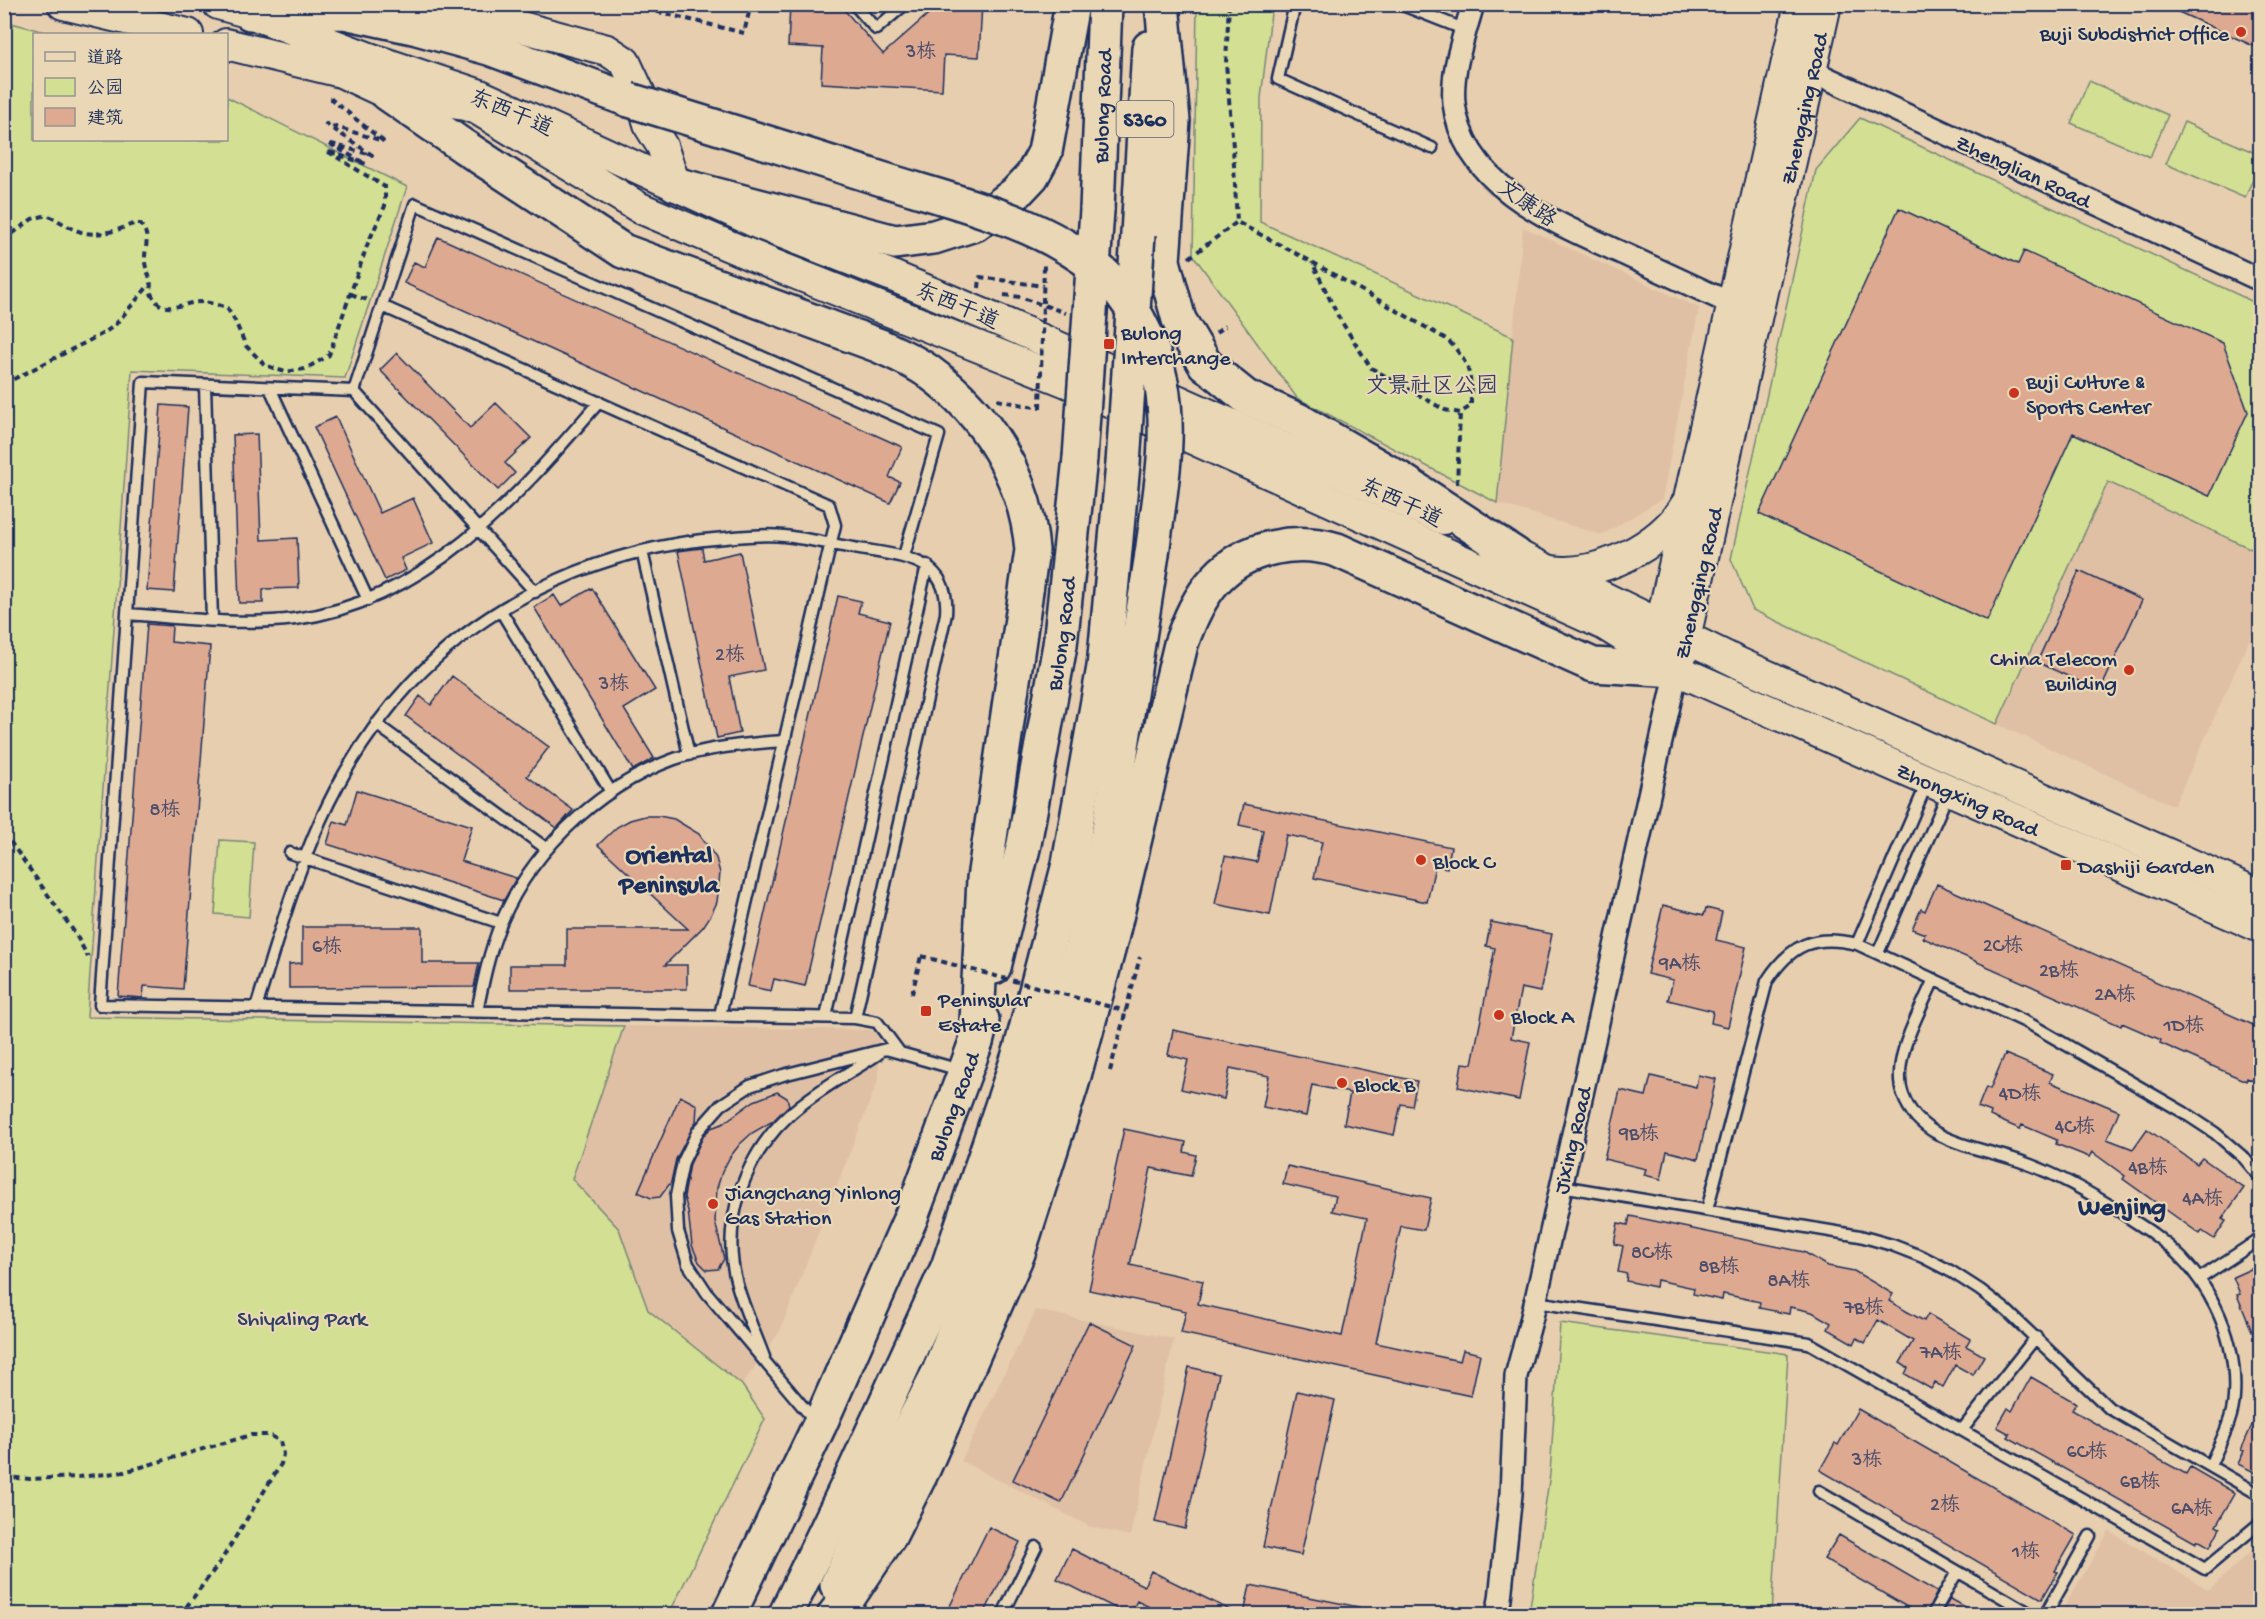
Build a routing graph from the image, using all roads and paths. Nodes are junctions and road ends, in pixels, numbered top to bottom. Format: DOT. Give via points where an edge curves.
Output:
graph roads {
  1 [pos="63,4"];
  2 [pos="218,4"];
  3 [pos="626,4"];
  4 [pos="751,4"];
  5 [pos="854,4"];
  6 [pos="905,4"];
  7 [pos="1072,4"];
  8 [pos="1105,4"];
  9 [pos="1152,4"];
  10 [pos="1162,4"];
  11 [pos="1229,4"];
  12 [pos="1295,4"];
  13 [pos="1400,4"];
  14 [pos="1473,4"];
  15 [pos="1800,4"];
  16 [pos="1826,4"];
  17 [pos="444,6"];
  18 [pos="355,8"];
  19 [pos="250,13"];
  20 [pos="1466,30"];
  21 [pos="184,33"];
  22 [pos="228,44"];
  23 [pos="489,48"];
  24 [pos="1799,65"];
  25 [pos="388,94"];
  26 [pos="331,99"];
  27 [pos="478,102"];
  28 [pos="463,146"];
  29 [pos="1432,148"];
  30 [pos="675,184"];
  31 [pos="1237,222"];
  32 [pos="4,240"];
  33 [pos="1045,255"];
  34 [pos="1186,261"];
  35 [pos="1312,262"];
  36 [pos="2260,280"];
  37 [pos="152,281"];
  38 [pos="1043,286"];
  39 [pos="989,292"];
  40 [pos="999,294"];
  41 [pos="1020,297"];
  42 [pos="1732,304"];
  43 [pos="382,306"];
  44 [pos="4,384"];
  45 [pos="205,385"];
  46 [pos="270,388"];
  47 [pos="354,391"];
  48 [pos="994,399"];
  49 [pos="599,402"];
  50 [pos="1460,413"];
  51 [pos="1456,488"];
  52 [pos="1688,500"];
  53 [pos="478,529"];
  54 [pos="831,544"];
  55 [pos="642,551"];
  56 [pos="1516,555"];
  57 [pos="904,556"];
  58 [pos="927,565"];
  59 [pos="1547,570"];
  60 [pos="535,592"];
  61 [pos="368,600"];
  62 [pos="501,611"];
  63 [pos="127,614"];
  64 [pos="212,620"];
  65 [pos="1673,630"];
  66 [pos="1677,670"];
  67 [pos="376,724"];
  68 [pos="785,741"];
  69 [pos="689,755"];
  70 [pos="1939,785"];
  71 [pos="610,792"];
  72 [pos="4,833"];
  73 [pos="547,849"];
  74 [pos="290,853"];
  75 [pos="2260,895"];
  76 [pos="501,923"];
  77 [pos="2260,927"];
  78 [pos="1857,944"];
  79 [pos="1878,953"];
  80 [pos="1140,957"];
  81 [pos="1934,979"];
  82 [pos="102,980"];
  83 [pos="912,993"];
  84 [pos="256,1008"];
  85 [pos="1126,1011"];
  86 [pos="477,1012"];
  87 [pos="720,1016"];
  88 [pos="826,1017"];
  89 [pos="855,1018"];
  90 [pos="976,1042"];
  91 [pos="886,1049"];
  92 [pos="900,1053"];
  93 [pos="1110,1071"];
  94 [pos="965,1072"];
  95 [pos="2260,1177"];
  96 [pos="1561,1186"];
  97 [pos="1707,1210"];
  98 [pos="2260,1239"];
  99 [pos="948,1267"];
  100 [pos="2199,1279"];
  101 [pos="1535,1302"];
  102 [pos="2036,1338"];
  103 [pos="768,1365"];
  104 [pos="939,1372"];
  105 [pos="819,1426"];
  106 [pos="1962,1430"];
  107 [pos="2210,1466"];
  108 [pos="856,1468"];
  109 [pos="4,1477"];
  110 [pos="1819,1491"];
  111 [pos="2260,1495"];
  112 [pos="2260,1523"];
  113 [pos="2090,1536"];
  114 [pos="1036,1547"];
  115 [pos="1957,1572"];
  116 [pos="181,1614"];
  117 [pos="729,1614"];
  118 [pos="786,1614"];
  119 [pos="824,1614"];
  120 [pos="835,1614"];
  121 [pos="1003,1614"];
  122 [pos="1497,1614"];
  123 [pos="1933,1614"];
  124 [pos="2031,1614"];
  125 [pos="2046,1614"];
  1 -- 21 [label="main road"];
  2 -- 19 [label="main road, 东西干道"];
  3 -- 4 [label="path" via="744,33"];
  5 -- 6 [label="lane" via="876,29"];
  7 -- 30 [label="main road" via="1045,152 1032,176 1015,194 975,224 934,237 895,242"];
  8 -- 90 [label="main road, Bulong Road / S360, bridge" via="1097,210 1080,458 1060,645 1024,844"];
  9 -- 99 [label="main road, Bulong Road / S360, bridge" via="1123,464 1104,667 1069,864 1021,1049"];
  10 -- 56 [label="main road" via="1173,121 1163,261 1179,320 1205,364 1246,397 1298,420 1400,478"];
  11 -- 31 [label="path" via="1226,63"];
  12 -- 29 [label="lane" via="1278,79"];
  13 -- 20 [label="lane"];
  14 -- 20 [label="street, 文康路"];
  15 -- 24 [label="main road, Zhengqing Road"];
  16 -- 24 [label="main road, Zhengqing Road"];
  17 -- 23 [label="main road"];
  17 -- 30 [label="main road" via="607,50 625,62"];
  18 -- 19 [label="main road"];
  18 -- 23 [label="main road"];
  19 -- 27 [label="main road, 东西干道"];
  20 -- 42 [label="street, 文康路" via="1456,62 1454,105 1467,143 1493,177 1510,194 1554,223"];
  22 -- 25 [label="main road, 东西干道" via="341,72"];
  23 -- 104 [label="main road, bridge" via="629,100 992,213 1065,246 1099,269 1126,300 1149,342 1161,382 1164,452 1109,829 1054,1045 1000,1209"];
  24 -- 36 [label="street, Zhenglian Road"];
  24 -- 42 [label="main road, Zhengqing Road"];
  24 -- 65 [label="main road, Zhengqing Road"];
  25 -- 27 [label="main road, 东西干道" via="465,105"];
  25 -- 28 [label="main road"];
  26 -- 37 [label="path" via="383,141 326,124 372,155 328,143 366,164 327,152 385,187 385,206 329,355 305,369 285,372 265,365 246,346 227,308 202,302 165,308 153,298"];
  27 -- 28 [label="main road"];
  27 -- 30 [label="main road, 东西干道"];
  27 -- 66 [label="main road, 东西干道" via="640,208 1067,382 1605,625"];
  28 -- 90 [label="main road" via="623,251 880,346 928,371 957,396 998,447 1027,513 1032,550 984,879"];
  30 -- 56 [label="main road, 东西干道" via="757,223 912,284 1199,409"];
  31 -- 34 [label="path"];
  31 -- 35 [label="path"];
  32 -- 37 [label="path" via="32,219 46,214 88,235 140,224 148,236 145,261"];
  33 -- 38 [label="path, bridge"];
  35 -- 50 [label="path" via="1338,316 1371,368 1445,410"];
  35 -- 50 [label="path" via="1448,340 1465,359 1471,377 1471,406"];
  37 -- 44 [label="path" via="104,333"];
  38 -- 39 [label="path" via="980,277 979,290"];
  38 -- 48 [label="path, bridge" via="1040,408"];
  40 -- 41 [label="path"];
  42 -- 52 [label="main road, Zhengqing Road"];
  43 -- 47 [label="lane"];
  43 -- 49 [label="lane"];
  43 -- 57 [label="lane" via="415,204 939,435"];
  45 -- 46 [label="lane"];
  45 -- 63 [label="lane" via="143,382"];
  45 -- 64 [label="lane"];
  46 -- 47 [label="lane"];
  46 -- 61 [label="lane"];
  47 -- 53 [label="lane"];
  49 -- 53 [label="lane" via="561,447"];
  49 -- 54 [label="lane" via="829,505 835,525"];
  50 -- 51 [label="path"];
  52 -- 59 [label="main road" via="1671,525 1623,558 1576,571"];
  52 -- 65 [label="main road, Zhengqing Road"];
  53 -- 60 [label="lane"];
  53 -- 61 [label="lane" via="433,567"];
  54 -- 55 [label="lane" via="783,536 747,536"];
  54 -- 57 [label="lane"];
  54 -- 68 [label="lane"];
  55 -- 60 [label="lane"];
  55 -- 69 [label="lane"];
  56 -- 59 [label="main road, 东西干道"];
  57 -- 58 [label="lane"];
  58 -- 88 [label="lane"];
  58 -- 89 [label="lane" via="944,586 946,614"];
  59 -- 65 [label="main road, 东西干道"];
  60 -- 62 [label="lane"];
  61 -- 64 [label="lane" via="296,619"];
  62 -- 67 [label="lane" via="439,657"];
  62 -- 71 [label="lane"];
  63 -- 64 [label="lane"];
  63 -- 82 [label="lane"];
  65 -- 66 [label="main road, Zhengqing Road"];
  65 -- 75 [label="main road, Zhongxing Road" via="1741,664"];
  66 -- 70 [label="main road, Zhongxing Road"];
  66 -- 96 [label="street, Jixing Road"];
  66 -- 120 [label="main road" via="1593,666 1318,544 1285,545 1263,551 1234,564 1216,579 1196,608 1181,644 1076,1072 1018,1253 890,1535"];
  67 -- 73 [label="lane"];
  67 -- 84 [label="lane" via="348,766 317,826"];
  68 -- 69 [label="lane" via="736,744"];
  68 -- 87 [label="lane"];
  69 -- 71 [label="lane"];
  70 -- 77 [label="main road, Zhongxing Road"];
  70 -- 78 [label="lane"];
  70 -- 79 [label="lane"];
  71 -- 73 [label="lane"];
  72 -- 82 [label="path" via="75,933"];
  73 -- 76 [label="lane" via="521,885"];
  74 -- 76 [label="lane"];
  76 -- 86 [label="lane" via="486,966"];
  78 -- 79 [label="lane"];
  78 -- 97 [label="lane" via="1836,939 1815,941 1795,949 1778,963 1767,981"];
  79 -- 81 [label="lane"];
  80 -- 85 [label="path"];
  81 -- 95 [label="lane" via="2030,1024 2183,1112 2215,1133"];
  81 -- 100 [label="lane" via="1904,1047 1899,1071 1902,1095 1914,1116 1932,1132 1954,1142 2026,1163 2094,1195 2157,1236"];
  82 -- 84 [label="lane" via="100,1005"];
  83 -- 85 [label="path, bridge" via="921,956"];
  84 -- 86 [label="lane"];
  85 -- 93 [label="path"];
  86 -- 87 [label="lane"];
  87 -- 88 [label="lane"];
  88 -- 89 [label="lane"];
  89 -- 92 [label="lane" via="877,1022"];
  90 -- 94 [label="main road, Bulong Road / S360"];
  91 -- 92 [label="lane"];
  91 -- 103 [label="lane" via="788,1116 764,1143 746,1175 735,1209 732,1246 736,1282"];
  91 -- 103 [label="lane" via="750,1086 721,1105 698,1131 683,1162 676,1208 688,1264 707,1293"];
  92 -- 94 [label="lane"];
  94 -- 105 [label="main road, Bulong Road / S360" via="911,1217"];
  96 -- 97 [label="lane"];
  96 -- 101 [label="street, Jixing Road"];
  97 -- 102 [label="lane" via="1860,1236 1923,1257 1971,1284"];
  98 -- 100 [label="lane"];
  99 -- 104 [label="main road"];
  99 -- 108 [label="main road, Bulong Road / S360"];
  100 -- 107 [label="lane" via="2215,1304 2233,1361 2231,1418"];
  101 -- 106 [label="lane" via="1809,1343"];
  101 -- 122 [label="street, Jixing Road" via="1516,1376 1511,1494"];
  102 -- 106 [label="lane"];
  102 -- 107 [label="lane" via="2109,1408"];
  103 -- 105 [label="lane"];
  104 -- 108 [label="main road"];
  104 -- 119 [label="main road" via="890,1467"];
  105 -- 117 [label="main road, Bulong Road / S360"];
  106 -- 112 [label="lane" via="2205,1569"];
  107 -- 111 [label="lane"];
  108 -- 118 [label="main road, Bulong Road / S360"];
  109 -- 116 [label="path" via="78,1477 124,1472 251,1436 269,1436 280,1441 281,1464 220,1562"];
  110 -- 115 [label="lane"];
  113 -- 125 [label="lane"];
  114 -- 121 [label="lane"];
  115 -- 123 [label="lane"];
  115 -- 124 [label="lane"];
}
